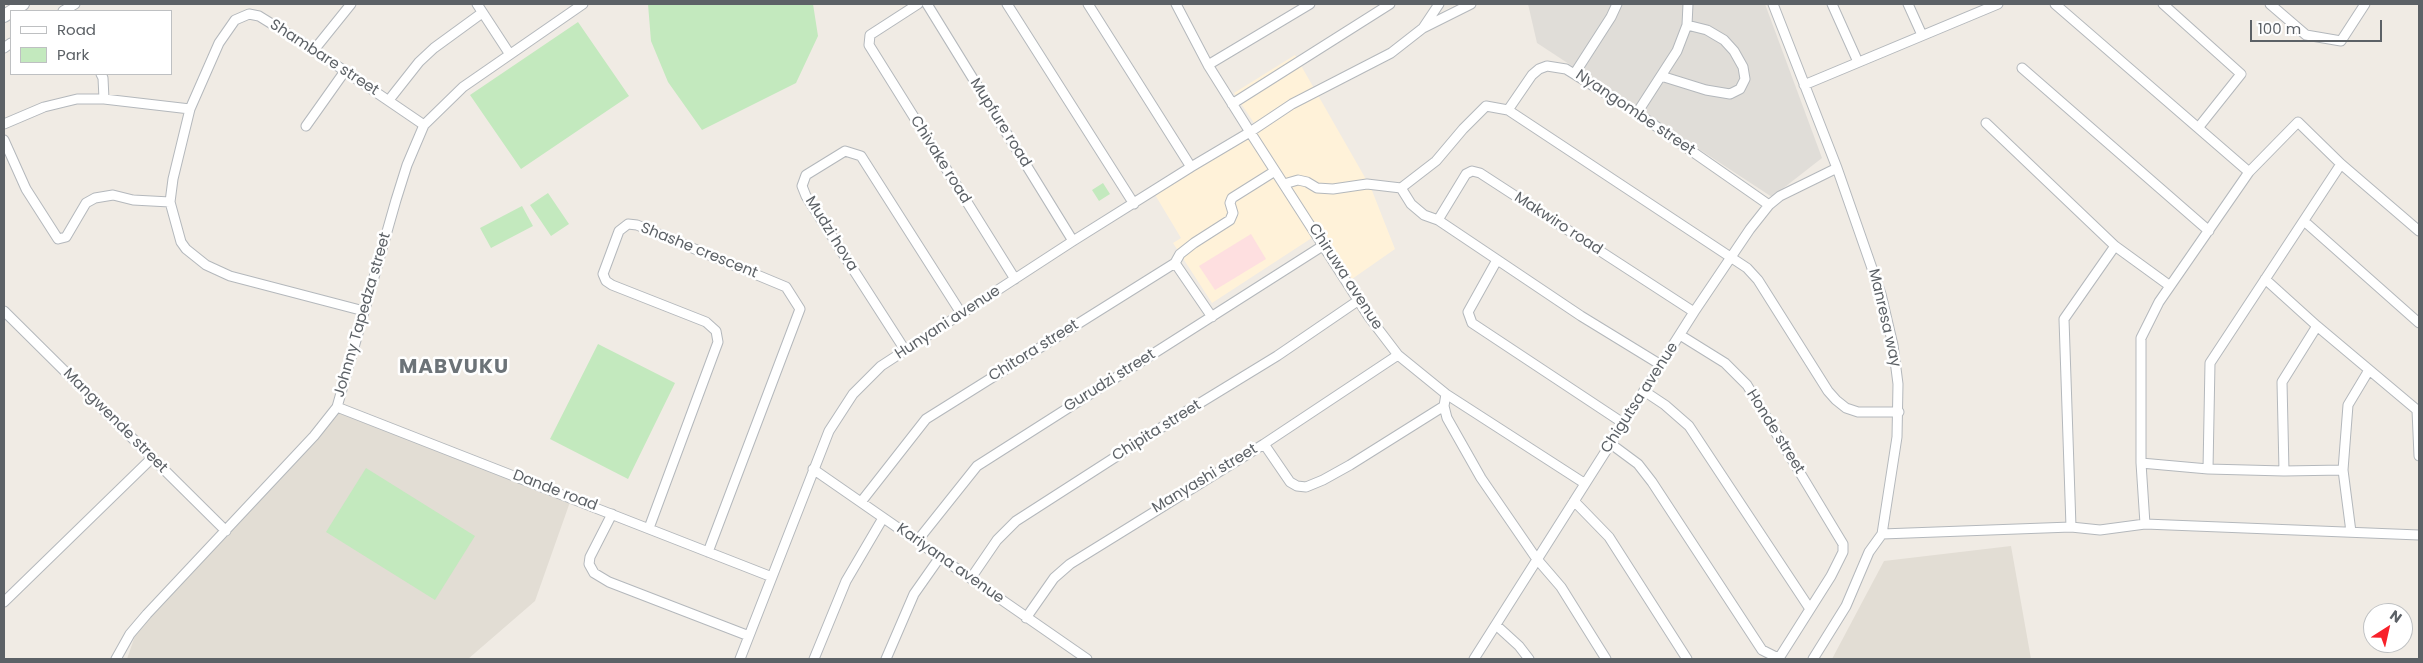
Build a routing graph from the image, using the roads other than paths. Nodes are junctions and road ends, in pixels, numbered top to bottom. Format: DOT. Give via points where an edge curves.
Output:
graph roads {
  1 [pos="352,4"];
  2 [pos="477,4"];
  3 [pos="583,4"];
  4 [pos="918,4"];
  5 [pos="927,4"];
  6 [pos="1007,4"];
  7 [pos="1088,4"];
  8 [pos="1310,4"];
  9 [pos="1390,4"];
  10 [pos="1439,4"];
  11 [pos="1472,4"];
  12 [pos="1616,4"];
  13 [pos="1688,4"];
  14 [pos="1773,4"];
  15 [pos="1832,4"];
  16 [pos="1908,4"];
  17 [pos="1998,4"];
  18 [pos="2055,4"];
  19 [pos="2163,4"];
  20 [pos="2270,4"];
  21 [pos="2365,4"];
  22 [pos="1180,5"];
  23 [pos="1981,7"];
  24 [pos="482,13"];
  25 [pos="1687,25"];
  26 [pos="1423,28"];
  27 [pos="1922,36"];
  28 [pos="314,50"];
  29 [pos="509,53"];
  30 [pos="1858,62"];
  31 [pos="1208,65"];
  32 [pos="2022,68"];
  33 [pos="345,71"];
  34 [pos="1575,73"];
  35 [pos="102,75"];
  36 [pos="1661,76"];
  37 [pos="1804,84"];
  38 [pos="104,99"];
  39 [pos="389,100"];
  40 [pos="1232,104"];
  41 [pos="190,109"];
  42 [pos="1508,110"];
  43 [pos="1637,113"];
  44 [pos="1986,123"];
  45 [pos="4,124"];
  46 [pos="424,125"];
  47 [pos="306,126"];
  48 [pos="2198,128"];
  49 [pos="1250,132"];
  50 [pos="4,140"];
  51 [pos="2341,164"];
  52 [pos="1191,167"];
  53 [pos="1837,168"];
  54 [pos="1275,171"];
  55 [pos="2249,172"];
  56 [pos="1284,184"];
  57 [pos="1401,188"];
  58 [pos="170,202"];
  59 [pos="1134,204"];
  60 [pos="1769,205"];
  61 [pos="1438,220"];
  62 [pos="2304,221"];
  63 [pos="2208,231"];
  64 [pos="2419,231"];
  65 [pos="1073,241"];
  66 [pos="1324,245"];
  67 [pos="2115,246"];
  68 [pos="1731,256"];
  69 [pos="1497,260"];
  70 [pos="1175,263"];
  71 [pos="1015,279"];
  72 [pos="2265,279"];
  73 [pos="2170,286"];
  74 [pos="1358,300"];
  75 [pos="364,311"];
  76 [pos="4,312"];
  77 [pos="1694,312"];
  78 [pos="961,313"];
  79 [pos="1212,317"];
  80 [pos="2419,323"];
  81 [pos="2317,326"];
  82 [pos="1680,335"];
  83 [pos="905,350"];
  84 [pos="1398,355"];
  85 [pos="1661,365"];
  86 [pos="2369,370"];
  87 [pos="1644,391"];
  88 [pos="1446,394"];
  89 [pos="1444,406"];
  90 [pos="337,407"];
  91 [pos="1899,412"];
  92 [pos="1623,423"];
  93 [pos="1264,444"];
  94 [pos="1611,444"];
  95 [pos="2419,456"];
  96 [pos="152,458"];
  97 [pos="2141,463"];
  98 [pos="813,469"];
  99 [pos="2208,469"];
  100 [pos="2343,470"];
  101 [pos="2284,471"];
  102 [pos="1584,483"];
  103 [pos="861,502"];
  104 [pos="1574,502"];
  105 [pos="612,514"];
  106 [pos="883,518"];
  107 [pos="2145,524"];
  108 [pos="2071,527"];
  109 [pos="649,528"];
  110 [pos="226,531"];
  111 [pos="2351,532"];
  112 [pos="1882,534"];
  113 [pos="2419,535"];
  114 [pos="918,540"];
  115 [pos="708,552"];
  116 [pos="940,557"];
  117 [pos="1536,558"];
  118 [pos="772,577"];
  119 [pos="971,578"];
  120 [pos="4,602"];
  121 [pos="1810,609"];
  122 [pos="1026,618"];
  123 [pos="1496,625"];
  124 [pos="749,636"];
  125 [pos="116,659"];
  126 [pos="740,659"];
  127 [pos="814,659"];
  128 [pos="886,659"];
  129 [pos="1087,659"];
  130 [pos="1474,659"];
  131 [pos="1529,659"];
  132 [pos="1606,659"];
  133 [pos="1687,659"];
  134 [pos="1813,659"];
  1 -- 28 [label="street"];
  2 -- 24 [label="street"];
  3 -- 29 [label="street, Johnny Tapedza street"];
  4 -- 71 [label="street, Chivake road" via="870,35 871,49"];
  5 -- 65 [label="street, Mupfure road"];
  6 -- 59 [label="street"];
  7 -- 52 [label="street"];
  8 -- 31 [label="street"];
  9 -- 40 [label="street"];
  10 -- 26 [label="street"];
  11 -- 26 [label="street"];
  12 -- 34 [label="street"];
  13 -- 25 [label="street"];
  14 -- 37 [label="street, Manresa way"];
  15 -- 30 [label="street"];
  16 -- 27 [label="street"];
  17 -- 23 [label="street"];
  18 -- 48 [label="street"];
  19 -- 48 [label="street" via="2241,74"];
  20 -- 21 [label="street" via="2306,35 2341,41"];
  22 -- 31 [label="street, Chiruwa avenue"];
  23 -- 27 [label="street"];
  24 -- 29 [label="street"];
  24 -- 39 [label="street" via="419,62"];
  25 -- 36 [label="street" via="1677,51"];
  25 -- 36 [label="street" via="1707,30 1724,40 1734,51 1743,67 1745,79 1740,89 1730,94"];
  26 -- 49 [label="street, Hunyani avenue" via="1391,53 1292,104"];
  27 -- 30 [label="street"];
  28 -- 33 [label="street, Shambare street"];
  28 -- 41 [label="street, Shambare street" via="259,16 242,16 231,24 219,43"];
  29 -- 46 [label="street, Johnny Tapedza street" via="452,95"];
  30 -- 37 [label="street"];
  31 -- 40 [label="street, Chiruwa avenue"];
  32 -- 63 [label="street"];
  33 -- 39 [label="street, Shambare street"];
  33 -- 47 [label="street"];
  34 -- 42 [label="street, Nyangombe street" via="1556,66 1539,69"];
  34 -- 43 [label="street, Nyangombe street"];
  35 -- 38 [label="street"];
  36 -- 43 [label="street"];
  37 -- 53 [label="street, Manresa way"];
  38 -- 41 [label="street"];
  38 -- 45 [label="street" via="64,102"];
  39 -- 46 [label="street, Shambare street"];
  40 -- 49 [label="street, Chiruwa avenue"];
  41 -- 58 [label="street, Shambare street"];
  42 -- 57 [label="street" via="1486,106 1436,161"];
  42 -- 68 [label="street"];
  43 -- 60 [label="street, Nyangombe street"];
  44 -- 67 [label="street"];
  46 -- 75 [label="street, Johnny Tapedza street" via="404,174"];
  48 -- 55 [label="street"];
  49 -- 52 [label="street, Hunyani avenue"];
  49 -- 54 [label="street, Chiruwa avenue"];
  50 -- 58 [label="street" via="26,190 58,239 66,237 86,203 95,198 113,195 133,200"];
  51 -- 55 [label="street" via="2298,122"];
  51 -- 62 [label="street"];
  51 -- 64 [label="street"];
  52 -- 59 [label="street, Hunyani avenue"];
  53 -- 60 [label="street, Chigutsa avenue" via="1794,188"];
  53 -- 91 [label="street, Manresa way" via="1881,294 1896,359"];
  54 -- 56 [label="street, Chiruwa avenue"];
  54 -- 70 [label="street, Chitora street" via="1232,198 1230,220 1194,243 1180,254"];
  55 -- 63 [label="street"];
  56 -- 57 [label="street" via="1298,180 1317,188 1367,184"];
  56 -- 66 [label="street, Chiruwa avenue"];
  57 -- 61 [label="street" via="1411,204 1424,215"];
  58 -- 75 [label="street, Shambare street" via="184,246 212,268 230,276"];
  59 -- 65 [label="street, Hunyani avenue"];
  60 -- 68 [label="street, Chigutsa avenue"];
  61 -- 69 [label="street"];
  61 -- 77 [label="street, Makwiro road" via="1466,174 1472,171 1480,173"];
  62 -- 72 [label="street"];
  62 -- 80 [label="street"];
  63 -- 73 [label="street"];
  65 -- 71 [label="street, Hunyani avenue"];
  66 -- 74 [label="street, Chiruwa avenue"];
  66 -- 79 [label="street, Gurudzi street"];
  67 -- 73 [label="street"];
  67 -- 108 [label="street" via="2064,319"];
  68 -- 77 [label="street, Chigutsa avenue"];
  68 -- 91 [label="street" via="1758,280 1836,400 1858,412"];
  69 -- 85 [label="street"];
  69 -- 92 [label="street" via="1468,312 1472,323"];
  70 -- 79 [label="street"];
  70 -- 103 [label="street, Chitora street" via="926,419"];
  71 -- 78 [label="street, Hunyani avenue"];
  72 -- 81 [label="street"];
  72 -- 99 [label="street" via="2210,363"];
  73 -- 97 [label="street" via="2141,338"];
  74 -- 84 [label="street, Chiruwa avenue"];
  74 -- 119 [label="street, Chipita street" via="1277,356 1016,521 997,540"];
  75 -- 90 [label="street, Johnny Tapedza street"];
  76 -- 96 [label="street, Mangwende street"];
  77 -- 82 [label="street, Chigutsa avenue"];
  78 -- 83 [label="street, Hunyani avenue"];
  78 -- 83 [label="street, Mudzi hova" via="861,156 845,151 806,175 802,186 806,196"];
  79 -- 114 [label="street, Gurudzi street" via="977,466"];
  81 -- 86 [label="street"];
  81 -- 101 [label="street" via="2282,382"];
  82 -- 85 [label="street, Chigutsa avenue"];
  82 -- 121 [label="street, Honde street" via="1725,364 1746,385 1842,540 1843,552"];
  83 -- 98 [label="street, Hunyani avenue" via="881,366 853,394 836,417"];
  84 -- 88 [label="street, Chiruwa avenue"];
  84 -- 93 [label="street, Manyashi street"];
  85 -- 87 [label="street, Chigutsa avenue"];
  86 -- 95 [label="street" via="2417,410"];
  86 -- 100 [label="street" via="2348,406"];
  87 -- 92 [label="street, Chigutsa avenue"];
  87 -- 121 [label="street" via="1689,426"];
  88 -- 89 [label="street"];
  88 -- 102 [label="street, Chiruwa avenue"];
  89 -- 93 [label="street" via="1350,465 1306,487 1290,482"];
  89 -- 117 [label="street" via="1447,418 1481,478"];
  90 -- 105 [label="street, Dande road"];
  90 -- 110 [label="street, Johnny Tapedza street"];
  91 -- 112 [label="street, Manresa way"];
  92 -- 94 [label="street, Chigutsa avenue"];
  93 -- 122 [label="street, Manyashi street" via="1070,564 1054,578"];
  94 -- 102 [label="street, Chigutsa avenue"];
  94 -- 121 [label="street" via="1638,464 1652,482 1759,646 1769,655 1781,655"];
  96 -- 110 [label="street, Mangwende street"];
  96 -- 120 [label="street"];
  97 -- 99 [label="street"];
  97 -- 107 [label="street"];
  98 -- 103 [label="street, Kariyana avenue"];
  98 -- 118 [label="street, Hunyani avenue"];
  99 -- 101 [label="street"];
  100 -- 101 [label="street"];
  100 -- 111 [label="street"];
  102 -- 104 [label="street, Chigutsa avenue"];
  103 -- 106 [label="street, Kariyana avenue"];
  104 -- 117 [label="street, Chigutsa avenue"];
  104 -- 133 [label="street" via="1609,537"];
  105 -- 109 [label="street, Dande road"];
  105 -- 124 [label="street" via="590,557 589,564 594,573 609,582"];
  106 -- 114 [label="street, Kariyana avenue"];
  106 -- 127 [label="street" via="846,581"];
  107 -- 108 [label="street" via="2100,530"];
  107 -- 111 [label="street"];
  108 -- 112 [label="street"];
  109 -- 115 [label="street, Dande road"];
  109 -- 115 [label="street, Shashe crescent" via="718,342 716,331 706,322 606,281 604,274 619,231 628,224 786,287 800,308"];
  110 -- 125 [label="street, Johnny Tapedza street" via="147,614 130,634"];
  111 -- 113 [label="street"];
  112 -- 134 [label="street, Manresa way" via="1869,552 1846,606"];
  114 -- 116 [label="street, Kariyana avenue"];
  115 -- 118 [label="street, Dande road"];
  116 -- 119 [label="street, Kariyana avenue"];
  116 -- 128 [label="street" via="914,594"];
  117 -- 123 [label="street, Chigutsa avenue"];
  117 -- 132 [label="street" via="1561,587"];
  118 -- 124 [label="street, Hunyani avenue"];
  119 -- 122 [label="street, Kariyana avenue"];
  122 -- 129 [label="street, Kariyana avenue"];
  123 -- 130 [label="street, Chigutsa avenue"];
  123 -- 131 [label="street"];
  124 -- 126 [label="street, Hunyani avenue"];
}
